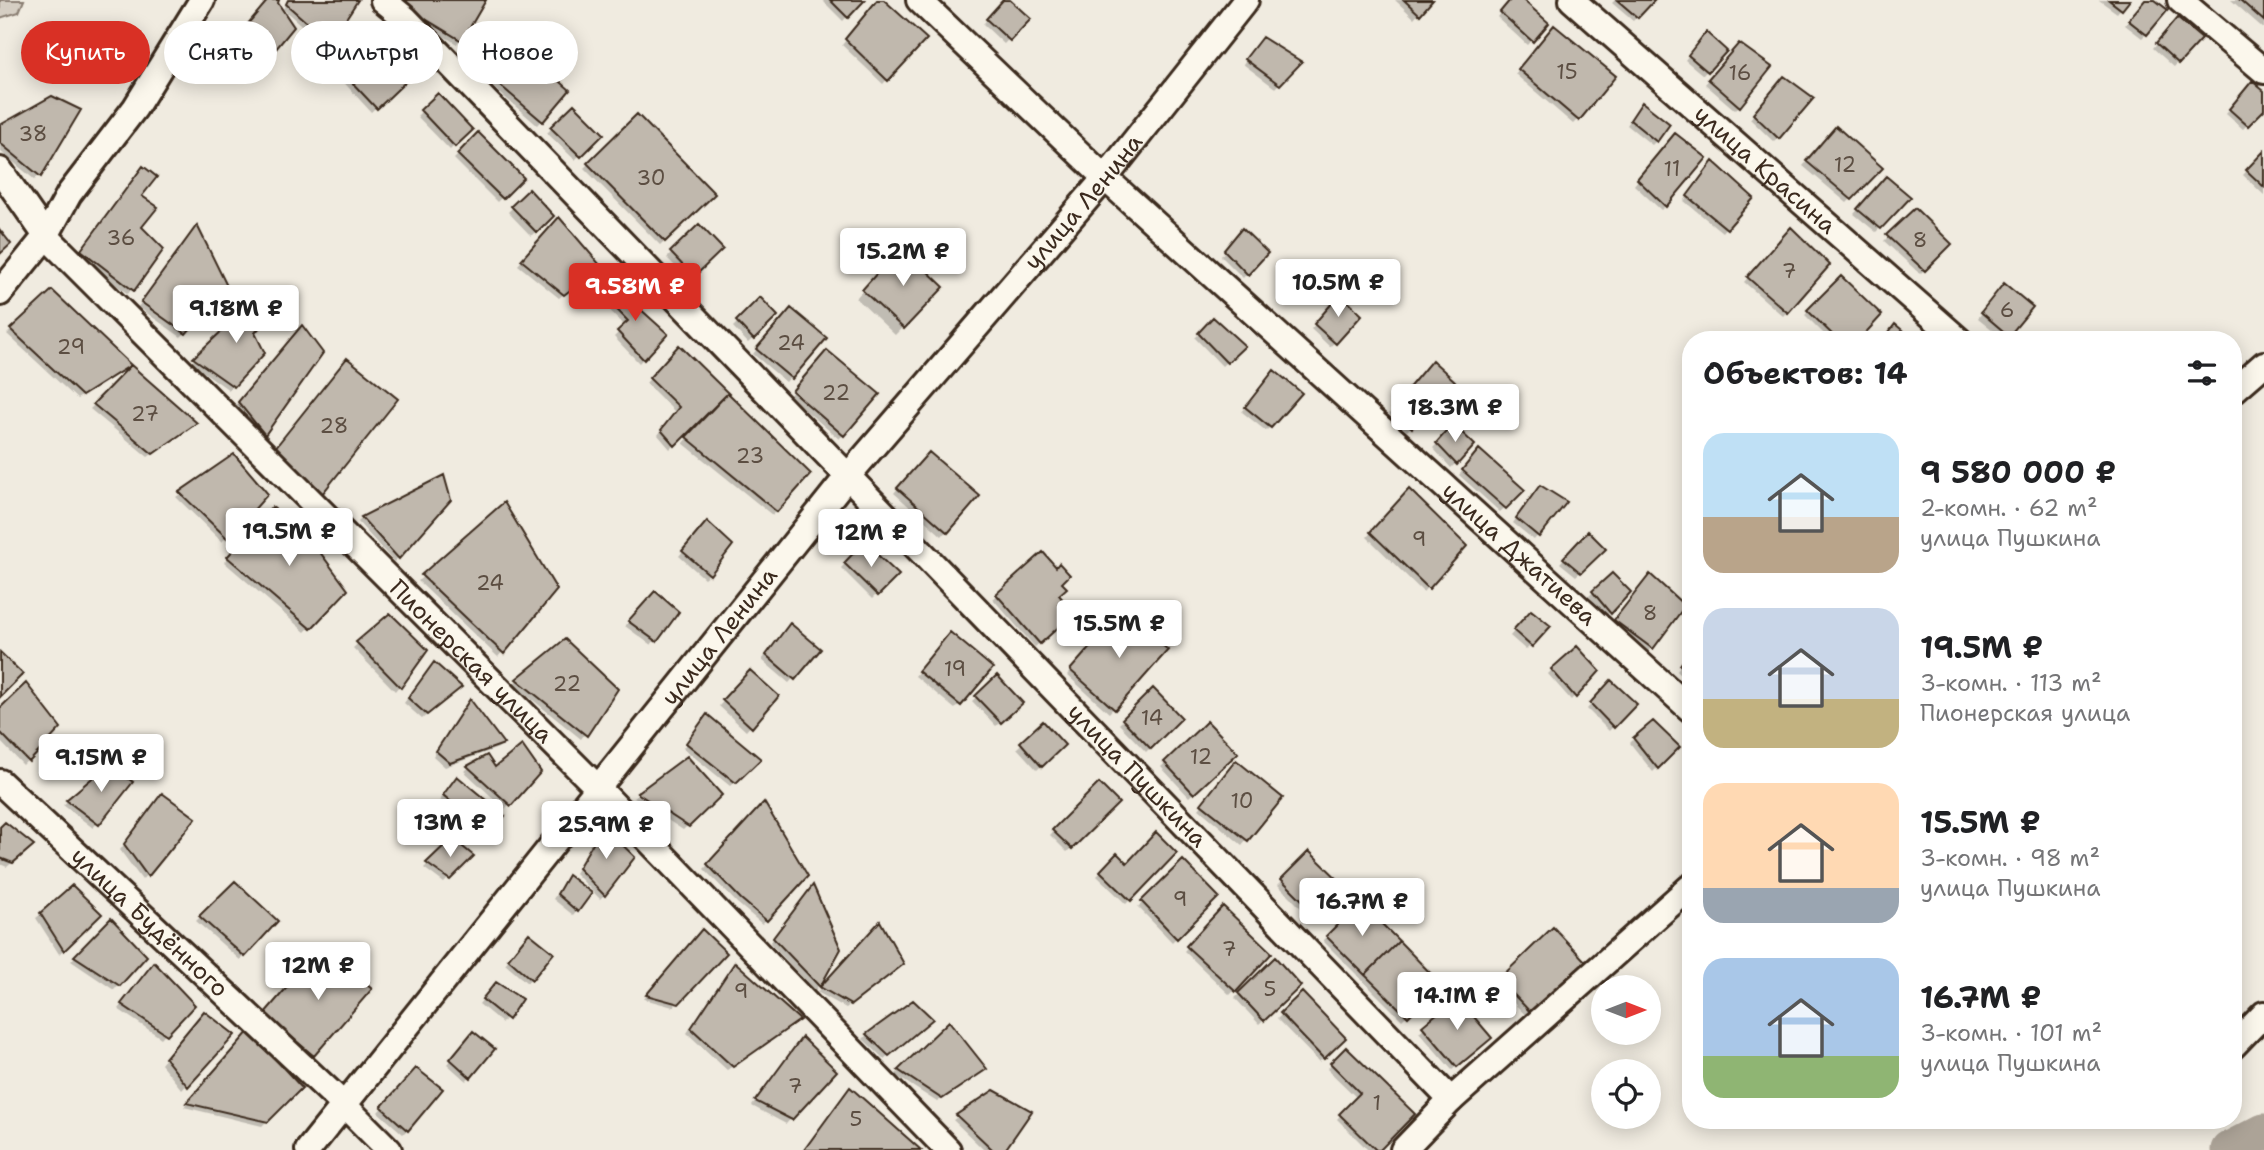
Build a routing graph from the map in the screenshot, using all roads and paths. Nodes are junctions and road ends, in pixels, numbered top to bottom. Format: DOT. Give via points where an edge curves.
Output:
graph roads {
  1 [pos="202,0"];
  2 [pos="383,0"];
  3 [pos="919,0"];
  4 [pos="1247,0"];
  5 [pos="1572,0"];
  6 [pos="2180,0"];
  7 [pos="2264,71"];
  8 [pos="0,170"];
  9 [pos="1105,178"];
  10 [pos="46,236"];
  11 [pos="0,293"];
  12 [pos="1949,331"];
  13 [pos="2264,364"];
  14 [pos="2242,382"];
  15 [pos="847,477"];
  16 [pos="1682,702"];
  17 [pos="0,782"];
  18 [pos="598,788"];
  19 [pos="1682,894"];
  20 [pos="2264,1014"];
  21 [pos="2242,1037"];
  22 [pos="1451,1100"];
  23 [pos="344,1105"];
  24 [pos="308,1150"];
  25 [pos="389,1150"];
  26 [pos="948,1150"];
  27 [pos="1403,1150"];
  1 -- 10 [label="street" via="135,108 69,194"];
  2 -- 15 [label="street, улица Пушкина"];
  3 -- 9 [label="street, улица Джатиева"];
  4 -- 9 [label="street, улица Ленина"];
  5 -- 12 [label="street, улица Красина"];
  6 -- 7 [label="street"];
  8 -- 10 [label="street, Пионерская улица"];
  9 -- 15 [label="street, улица Ленина"];
  9 -- 16 [label="street, улица Джатиева"];
  10 -- 11 [label="street"];
  10 -- 18 [label="street, Пионерская улица"];
  13 -- 14 [label="street"];
  15 -- 18 [label="street, улица Ленина"];
  15 -- 22 [label="street, улица Пушкина"];
  17 -- 23 [label="street, улица Будённого"];
  18 -- 23 [label="street, улица Ленина"];
  18 -- 26 [label="street, Пионерская улица"];
  19 -- 22 [label="street"];
  20 -- 21 [label="street"];
  22 -- 27 [label="street"];
  23 -- 24 [label="street, улица Ленина"];
  23 -- 25 [label="street, улица Будённого"];
}
